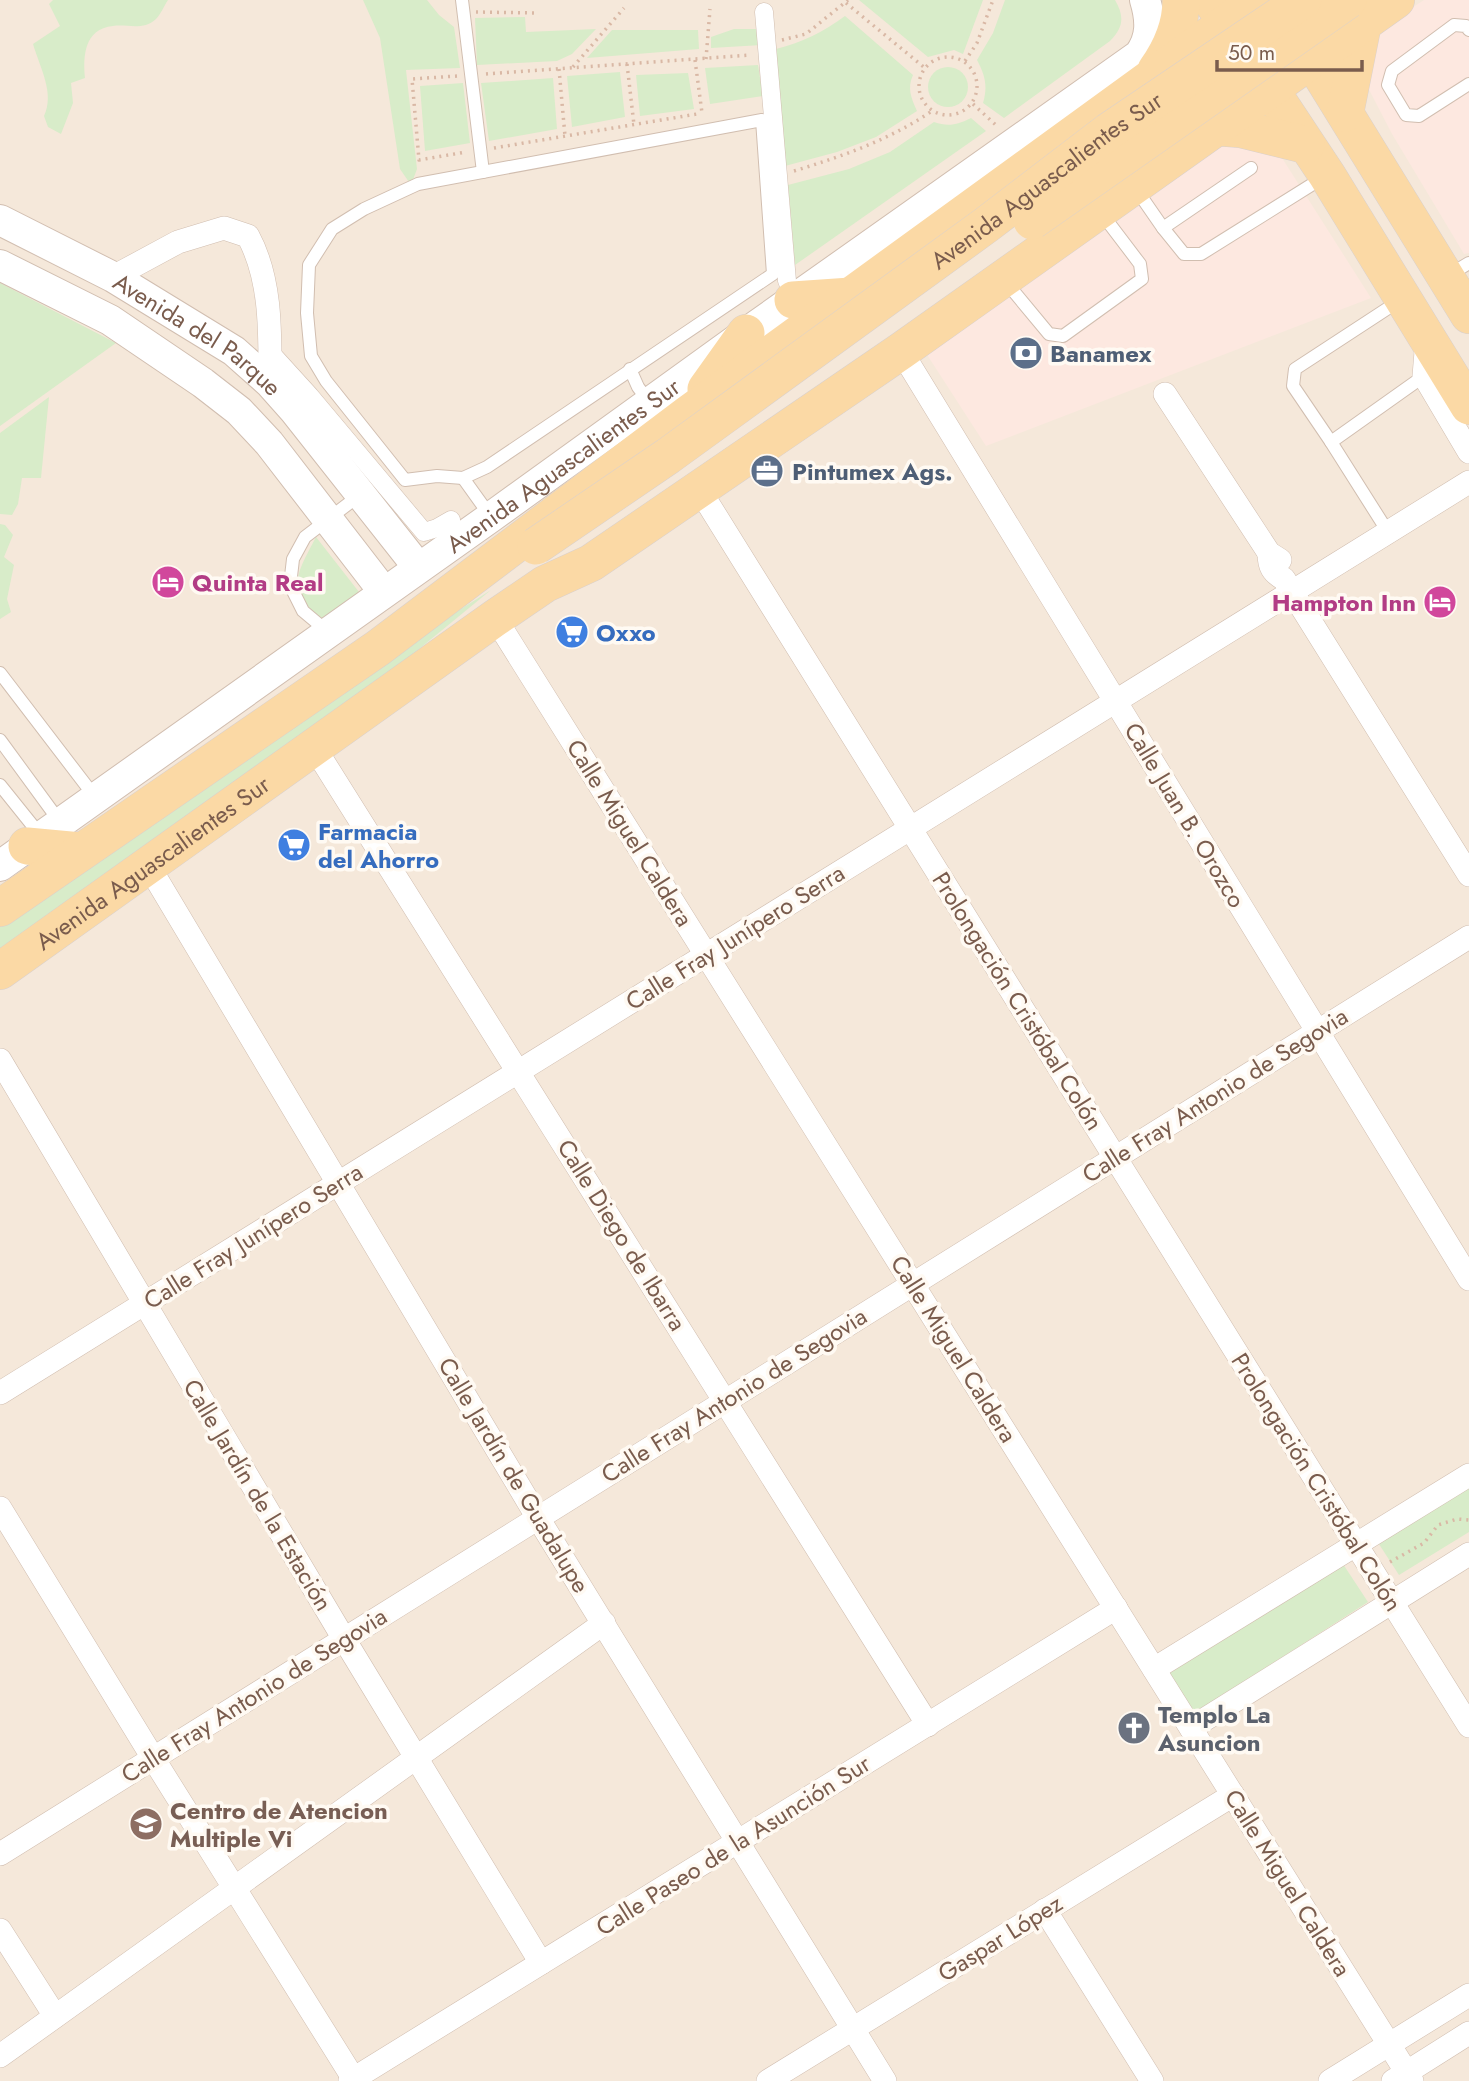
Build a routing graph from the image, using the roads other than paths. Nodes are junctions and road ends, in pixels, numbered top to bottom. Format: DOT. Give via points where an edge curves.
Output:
graph roads {
  1 [pos="1145,0"];
  2 [pos="1181,0"];
  3 [pos="1258,0"];
  4 [pos="1275,0"];
  5 [pos="1303,0"];
  6 [pos="1396,0"];
  7 [pos="462,6"];
  8 [pos="1219,11"];
  9 [pos="764,12"];
  10 [pos="1355,12"];
  11 [pos="1469,30"];
  12 [pos="1311,60"];
  13 [pos="1135,73"];
  14 [pos="1469,84"];
  15 [pos="1271,88"];
  16 [pos="1345,113"];
  17 [pos="1215,127"];
  18 [pos="1306,145"];
  19 [pos="1026,150"];
  20 [pos="1251,168"];
  21 [pos="483,172"];
  22 [pos="1327,175"];
  23 [pos="1134,185"];
  24 [pos="1099,211"];
  25 [pos="0,219"];
  26 [pos="1163,228"];
  27 [pos="1050,245"];
  28 [pos="0,265"];
  29 [pos="1457,270"];
  30 [pos="113,277"];
  31 [pos="1003,278"];
  32 [pos="784,285"];
  33 [pos="851,296"];
  34 [pos="1402,299"];
  35 [pos="1469,315"];
  36 [pos="746,333"];
  37 [pos="1427,340"];
  38 [pos="901,351"];
  39 [pos="270,352"];
  40 [pos="630,369"];
  41 [pos="1424,376"];
  42 [pos="326,381"];
  43 [pos="270,383"];
  44 [pos="1165,394"];
  45 [pos="649,402"];
  46 [pos="302,403"];
  47 [pos="1469,406"];
  48 [pos="688,414"];
  49 [pos="1331,442"];
  50 [pos="1469,452"];
  51 [pos="463,478"];
  52 [pos="1469,482"];
  53 [pos="699,489"];
  54 [pos="361,494"];
  55 [pos="491,517"];
  56 [pos="327,518"];
  57 [pos="452,520"];
  58 [pos="1388,532"];
  59 [pos="418,567"];
  60 [pos="545,584"];
  61 [pos="1288,585"];
  62 [pos="384,592"];
  63 [pos="495,618"];
  64 [pos="328,632"];
  65 [pos="378,648"];
  66 [pos="0,673"];
  67 [pos="1115,701"];
  68 [pos="0,740"];
  69 [pos="314,747"];
  70 [pos="0,785"];
  71 [pos="95,797"];
  72 [pos="911,828"];
  73 [pos="31,847"];
  74 [pos="148,865"];
  75 [pos="1469,875"];
  76 [pos="0,908"];
  77 [pos="1469,937"];
  78 [pos="707,955"];
  79 [pos="0,971"];
  80 [pos="1318,1031"];
  81 [pos="0,1060"];
  82 [pos="519,1071"];
  83 [pos="1115,1157"];
  84 [pos="339,1183"];
  85 [pos="1469,1279"];
  86 [pos="913,1284"];
  87 [pos="144,1303"];
  88 [pos="0,1393"];
  89 [pos="725,1401"];
  90 [pos="1469,1475"];
  91 [pos="0,1508"];
  92 [pos="538,1518"];
  93 [pos="1356,1544"];
  94 [pos="1469,1554"];
  95 [pos="1392,1602"];
  96 [pos="1116,1608"];
  97 [pos="604,1623"];
  98 [pos="344,1639"];
  99 [pos="1154,1669"];
  100 [pos="928,1724"];
  101 [pos="1469,1726"];
  102 [pos="1191,1728"];
  103 [pos="417,1757"];
  104 [pos="153,1758"];
  105 [pos="1233,1795"];
  106 [pos="738,1842"];
  107 [pos="0,1854"];
  108 [pos="235,1888"];
  109 [pos="1045,1910"];
  110 [pos="0,1930"];
  111 [pos="541,1963"];
  112 [pos="1469,1995"];
  113 [pos="55,2016"];
  114 [pos="853,2029"];
  115 [pos="1469,2033"];
  116 [pos="1389,2045"];
  117 [pos="0,2056"];
  118 [pos="1404,2078"];
  119 [pos="353,2080"];
  120 [pos="768,2081"];
  121 [pos="885,2081"];
  122 [pos="1152,2081"];
  123 [pos="1330,2081"];
  1 -- 13 [label="street" via="1150,32"];
  2 -- 13 [label="main road" via="1169,51"];
  3 -- 8 [label="main road, Avenida Aguascalientes Sur"];
  4 -- 12 [label="main road"];
  5 -- 65 [label="main road, Avenida Aguascalientes Sur, bridge" via="1109,131 668,456"];
  6 -- 10 [label="main road, Avenida Aguascalientes Sur"];
  7 -- 21 [label="lane"];
  8 -- 13 [label="main road, Avenida Aguascalientes Sur"];
  8 -- 15 [label="main road"];
  9 -- 32 [label="street"];
  10 -- 12 [label="main road, Avenida Aguascalientes Sur"];
  10 -- 16 [label="main road"];
  10 -- 60 [label="main road, Avenida Aguascalientes Sur, bridge" via="1019,230 578,548"];
  11 -- 14 [label="lane" via="1454,26 1392,71 1388,85 1406,115 1419,116"];
  12 -- 15 [label="main road, Avenida Aguascalientes Sur"];
  12 -- 16 [label="main road"];
  13 -- 19 [label="main road, Avenida Aguascalientes Sur"];
  15 -- 17 [label="main road, Avenida Aguascalientes Sur"];
  15 -- 18 [label="main road"];
  16 -- 29 [label="main road"];
  17 -- 18 [label="main road"];
  17 -- 23 [label="main road, Avenida Aguascalientes Sur"];
  18 -- 22 [label="main road"];
  19 -- 27 [label="main road" via="1058,165 1077,191 1070,219"];
  19 -- 32 [label="street, Avenida Aguascalientes Sur"];
  19 -- 33 [label="main road, Avenida Aguascalientes Sur"];
  20 -- 26 [label="lane"];
  21 -- 32 [label="lane" via="762,120"];
  21 -- 42 [label="lane" via="418,184 332,229 309,265 307,313 311,356"];
  22 -- 26 [label="lane" via="1201,254 1184,254"];
  22 -- 34 [label="main road"];
  23 -- 24 [label="main road, Avenida Aguascalientes Sur"];
  23 -- 26 [label="lane"];
  24 -- 27 [label="main road, Avenida Aguascalientes Sur"];
  24 -- 31 [label="lane" via="1140,264 1142,279 1075,328 1063,336 1049,334"];
  25 -- 30 [label="street, Avenida del Parque"];
  27 -- 31 [label="main road, Avenida Aguascalientes Sur"];
  28 -- 56 [label="street, Avenida del Parque" via="110,320 203,383 269,443"];
  29 -- 35 [label="main road"];
  30 -- 39 [label="street" via="178,242 224,228 248,236 265,287"];
  30 -- 43 [label="street, Avenida del Parque" via="234,351"];
  31 -- 38 [label="main road, Avenida Aguascalientes Sur"];
  32 -- 33 [label="main road"];
  32 -- 36 [label="street, Avenida Aguascalientes Sur"];
  32 -- 40 [label="lane"];
  33 -- 48 [label="main road, Avenida Aguascalientes Sur"];
  34 -- 37 [label="main road"];
  34 -- 49 [label="lane" via="1295,369 1293,386"];
  36 -- 45 [label="street, Avenida Aguascalientes Sur"];
  36 -- 48 [label="main road"];
  37 -- 41 [label="street"];
  37 -- 47 [label="main road"];
  38 -- 53 [label="main road, Avenida Aguascalientes Sur"];
  38 -- 67 [label="street, Calle Juan B. Orozco"];
  39 -- 43 [label="street"];
  39 -- 46 [label="street"];
  40 -- 45 [label="lane"];
  40 -- 51 [label="lane" via="487,467"];
  41 -- 49 [label="lane"];
  41 -- 50 [label="street"];
  42 -- 46 [label="lane"];
  42 -- 51 [label="lane" via="405,480"];
  43 -- 46 [label="street, Avenida del Parque"];
  44 -- 61 [label="street" via="1269,553 1285,568"];
  45 -- 55 [label="street, Avenida Aguascalientes Sur"];
  46 -- 54 [label="street, Avenida del Parque"];
  46 -- 57 [label="street" via="424,532"];
  48 -- 65 [label="main road, Avenida Aguascalientes Sur"];
  49 -- 58 [label="lane"];
  51 -- 55 [label="lane"];
  52 -- 58 [label="street, Calle Fray Junípero Serra"];
  53 -- 60 [label="main road, Avenida Aguascalientes Sur" via="592,563"];
  53 -- 72 [label="street, Prolongación Cristóbal Colón"];
  54 -- 56 [label="lane"];
  54 -- 59 [label="street, Avenida del Parque"];
  55 -- 59 [label="street, Avenida Aguascalientes Sur"];
  56 -- 62 [label="street, Avenida del Parque"];
  56 -- 64 [label="lane" via="305,537 293,559 290,585 303,611"];
  58 -- 61 [label="street, Calle Fray Junípero Serra"];
  59 -- 62 [label="street, Avenida Aguascalientes Sur"];
  60 -- 63 [label="main road, Avenida Aguascalientes Sur"];
  61 -- 67 [label="street, Calle Fray Junípero Serra"];
  61 -- 75 [label="street"];
  62 -- 64 [label="street, Avenida Aguascalientes Sur"];
  63 -- 69 [label="main road, Avenida Aguascalientes Sur"];
  63 -- 78 [label="street, Calle Miguel Caldera"];
  64 -- 71 [label="street, Avenida Aguascalientes Sur"];
  65 -- 73 [label="main road, Avenida Aguascalientes Sur"];
  66 -- 71 [label="lane"];
  67 -- 72 [label="street, Calle Fray Junípero Serra"];
  67 -- 80 [label="street, Calle Juan B. Orozco"];
  68 -- 73 [label="lane"];
  69 -- 74 [label="main road, Avenida Aguascalientes Sur"];
  69 -- 82 [label="street, Calle Diego de Ibarra"];
  70 -- 73 [label="lane"];
  71 -- 73 [label="street, Avenida Aguascalientes Sur"];
  72 -- 78 [label="street, Calle Fray Junípero Serra"];
  72 -- 83 [label="street, Prolongación Cristóbal Colón"];
  73 -- 76 [label="main road, Avenida Aguascalientes Sur"];
  74 -- 79 [label="main road, Avenida Aguascalientes Sur"];
  74 -- 84 [label="street, Calle Jardín de Guadalupe"];
  77 -- 80 [label="street, Calle Fray Antonio de Segovia"];
  78 -- 82 [label="street, Calle Fray Junípero Serra"];
  78 -- 86 [label="street, Calle Miguel Caldera"];
  80 -- 83 [label="street, Calle Fray Antonio de Segovia"];
  80 -- 85 [label="street, Calle Juan B. Orozco"];
  81 -- 87 [label="street, Calle Jardín de la Estación"];
  82 -- 84 [label="street, Calle Fray Junípero Serra"];
  82 -- 89 [label="street, Calle Diego de Ibarra"];
  83 -- 86 [label="street, Calle Fray Antonio de Segovia"];
  83 -- 93 [label="street, Prolongación Cristóbal Colón"];
  84 -- 87 [label="street, Calle Fray Junípero Serra"];
  84 -- 92 [label="street, Calle Jardín de Guadalupe"];
  86 -- 89 [label="street, Calle Fray Antonio de Segovia"];
  86 -- 96 [label="street, Calle Miguel Caldera"];
  87 -- 88 [label="street, Calle Fray Junípero Serra"];
  87 -- 98 [label="street, Calle Jardín de la Estación"];
  89 -- 92 [label="street, Calle Fray Antonio de Segovia"];
  89 -- 100 [label="street, Calle Diego de Ibarra"];
  90 -- 93 [label="street"];
  91 -- 104 [label="street"];
  92 -- 97 [label="street, Calle Jardín de Guadalupe"];
  92 -- 98 [label="street, Calle Fray Antonio de Segovia"];
  93 -- 95 [label="street, Prolongación Cristóbal Colón"];
  93 -- 99 [label="street"];
  94 -- 95 [label="street"];
  95 -- 101 [label="street, Prolongación Cristóbal Colón"];
  95 -- 102 [label="street"];
  96 -- 99 [label="street, Calle Miguel Caldera"];
  96 -- 100 [label="street, Calle Paseo de la Asunción Sur"];
  97 -- 103 [label="street"];
  97 -- 106 [label="street, Calle Jardín de Guadalupe"];
  98 -- 103 [label="street, Calle Jardín de la Estación"];
  98 -- 104 [label="street, Calle Fray Antonio de Segovia"];
  99 -- 102 [label="street, Calle Miguel Caldera"];
  100 -- 106 [label="street, Calle Paseo de la Asunción Sur"];
  102 -- 105 [label="street, Calle Miguel Caldera"];
  103 -- 108 [label="street"];
  103 -- 111 [label="street, Calle Jardín de la Estación"];
  104 -- 107 [label="street, Calle Fray Antonio de Segovia"];
  104 -- 108 [label="street"];
  105 -- 109 [label="street, Gaspar López"];
  105 -- 116 [label="street, Calle Miguel Caldera"];
  106 -- 111 [label="street, Calle Paseo de la Asunción Sur"];
  106 -- 114 [label="street, Calle Jardín de Guadalupe"];
  108 -- 113 [label="street"];
  108 -- 119 [label="street"];
  109 -- 114 [label="street, Gaspar López"];
  109 -- 122 [label="street"];
  110 -- 113 [label="street"];
  111 -- 119 [label="street, Calle Paseo de la Asunción Sur"];
  112 -- 116 [label="street"];
  113 -- 117 [label="street"];
  114 -- 120 [label="street, Gaspar López"];
  114 -- 121 [label="street, Calle Jardín de Guadalupe"];
  115 -- 118 [label="street"];
  116 -- 118 [label="street, Calle Miguel Caldera"];
  116 -- 123 [label="street"];
}
